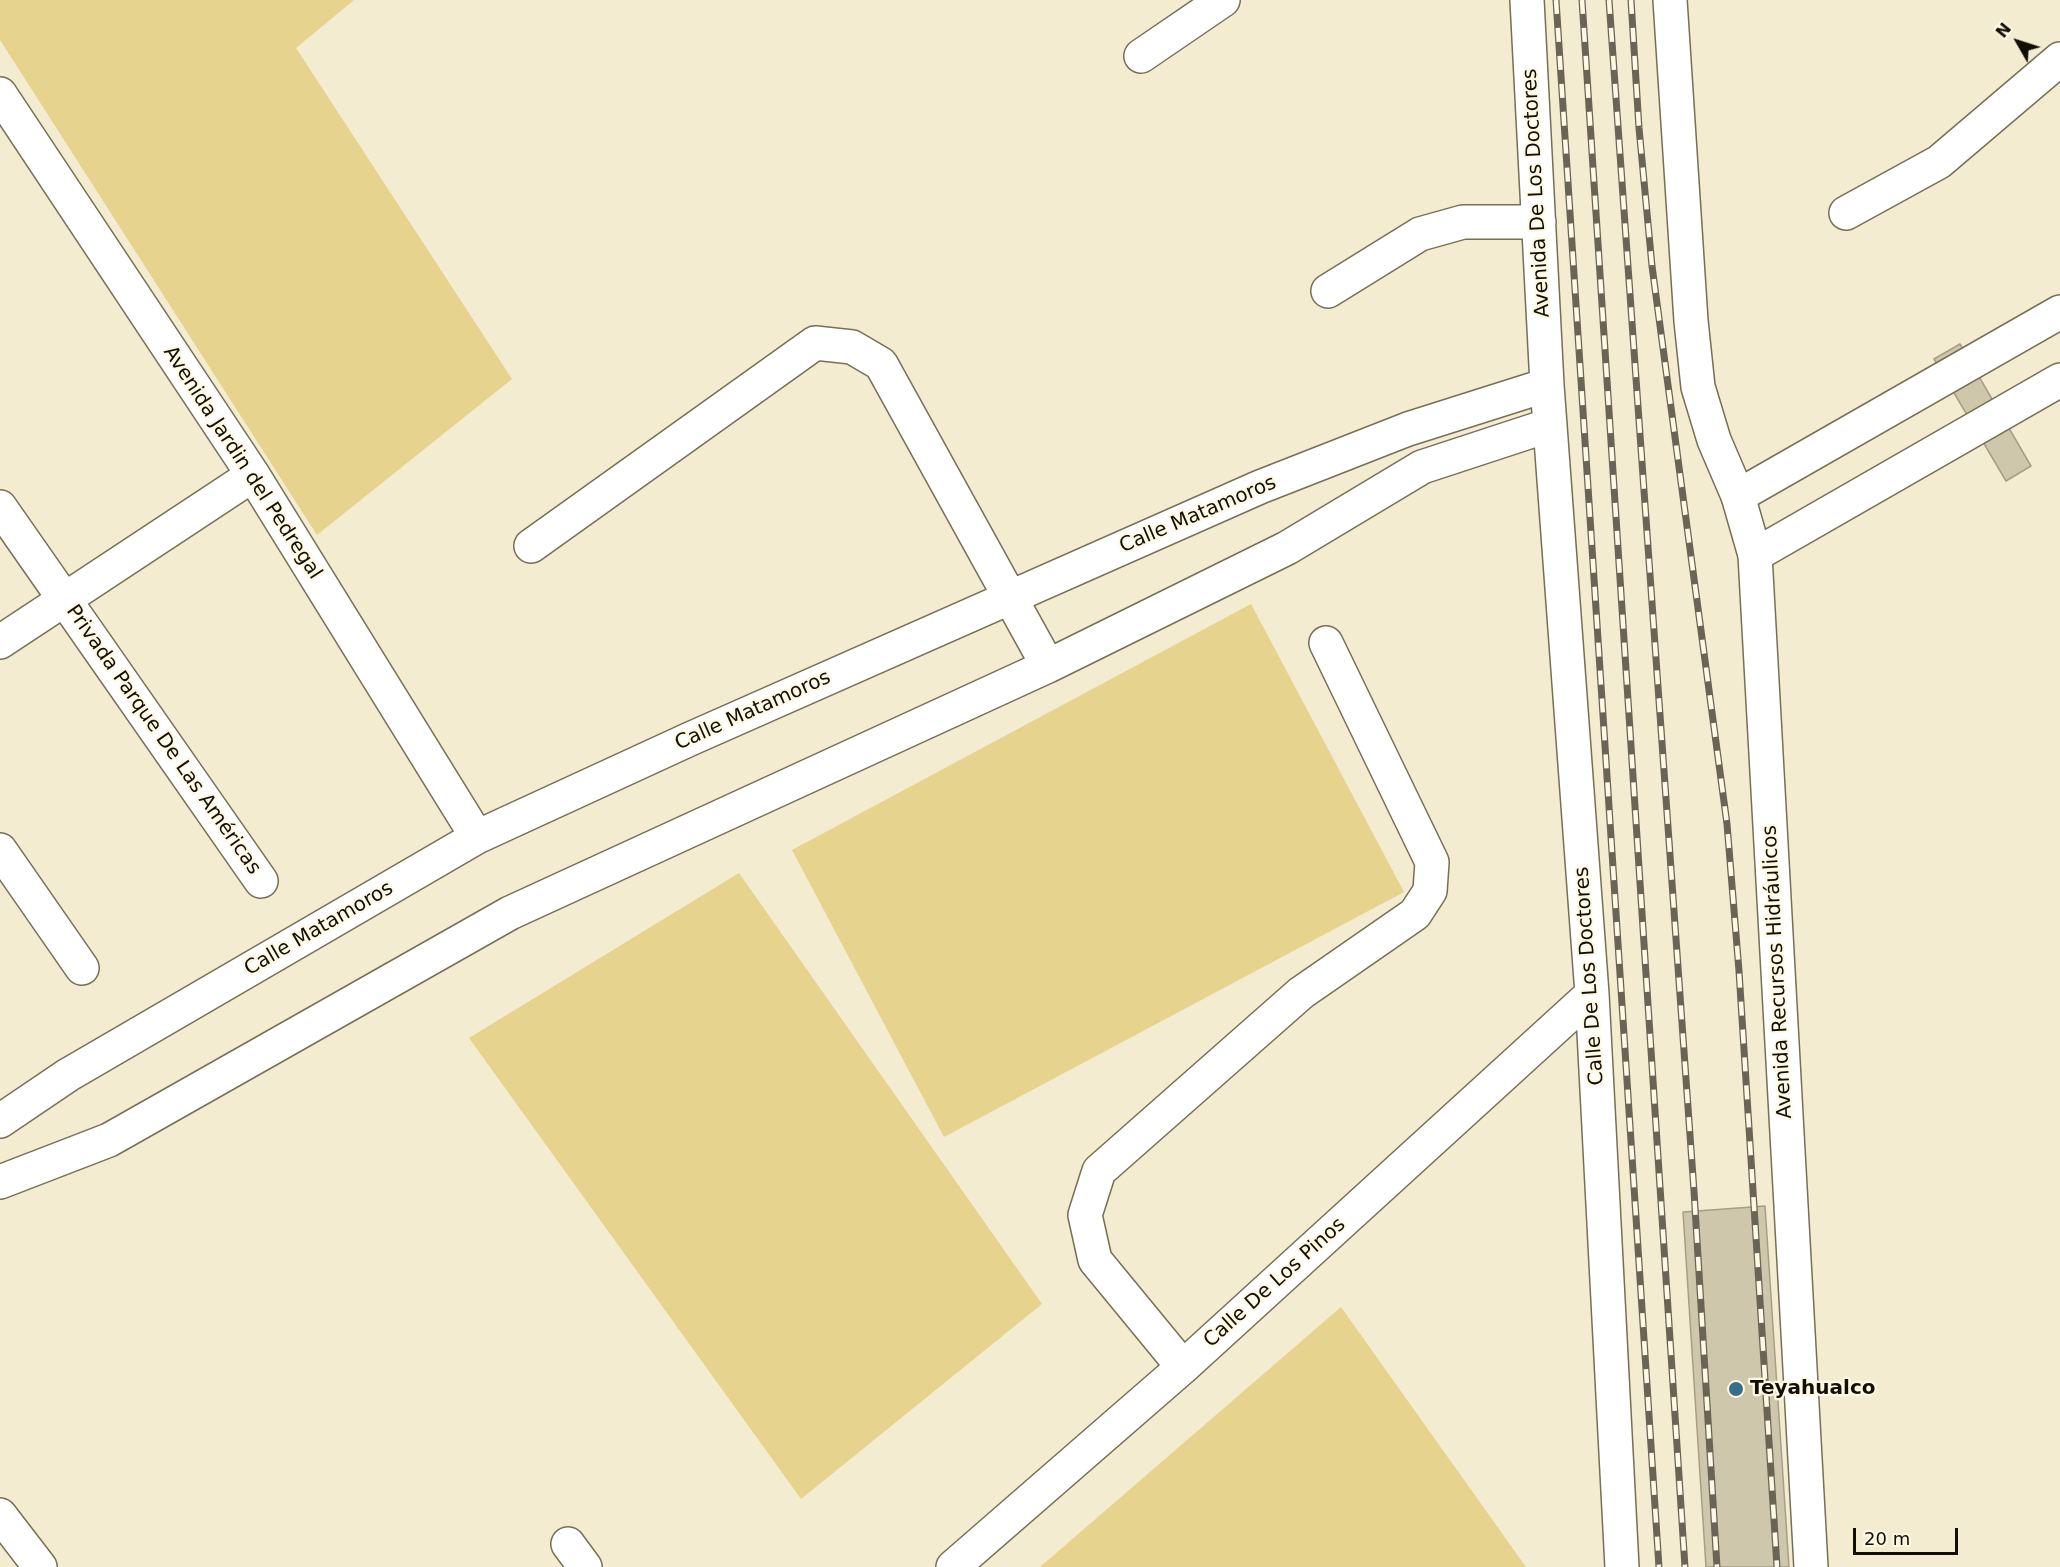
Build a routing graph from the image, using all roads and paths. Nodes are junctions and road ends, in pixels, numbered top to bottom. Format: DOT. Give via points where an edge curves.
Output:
graph roads {
  1 [pos="1223,0"];
  2 [pos="1527,0"];
  3 [pos="1670,0"];
  4 [pos="1141,56"];
  5 [pos="2060,59"];
  6 [pos="2,103"];
  7 [pos="1846,213"];
  8 [pos="1539,222"];
  9 [pos="1328,291"];
  10 [pos="2060,312"];
  11 [pos="2060,380"];
  12 [pos="1547,385"];
  13 [pos="1550,425"];
  14 [pos="253,475"];
  15 [pos="1738,496"];
  16 [pos="0,507"];
  17 [pos="531,546"];
  18 [pos="1755,555"];
  19 [pos="1010,597"];
  20 [pos="64,599"];
  21 [pos="0,642"];
  22 [pos="1326,643"];
  23 [pos="1048,666"];
  24 [pos="477,837"];
  25 [pos="0,850"];
  26 [pos="261,881"];
  27 [pos="82,968"];
  28 [pos="1592,994"];
  29 [pos="0,1121"];
  30 [pos="0,1182"];
  31 [pos="1183,1367"];
  32 [pos="0,1515"];
  33 [pos="40,1567"];
  34 [pos="953,1567"];
  35 [pos="1623,1567"];
  36 [pos="1811,1567"];
  1 -- 4 [label="street"];
  2 -- 8 [label="street, Avenida De Los Doctores"];
  3 -- 15 [label="street, Avenida Recursos Hidráulicos" via="1698,387 1714,440"];
  5 -- 7 [label="street" via="1939,162"];
  6 -- 14 [label="street, Avenida Jardin del Pedregal"];
  8 -- 9 [label="street" via="1463,222 1420,234"];
  8 -- 12 [label="street, Avenida De Los Doctores"];
  10 -- 15 [label="street"];
  11 -- 18 [label="street"];
  12 -- 13 [label="street, Calle De Los Doctores"];
  12 -- 19 [label="street, Calle Matamoros" via="1408,429 1281,478"];
  13 -- 23 [label="street" via="1422,467 1287,548"];
  13 -- 28 [label="street, Calle De Los Doctores"];
  14 -- 20 [label="street"];
  14 -- 24 [label="street, Avenida Jardin del Pedregal"];
  15 -- 18 [label="street, Avenida Recursos Hidráulicos"];
  16 -- 20 [label="street, Privada Parque De Las Américas"];
  17 -- 19 [label="street" via="815,343 852,347 881,364"];
  18 -- 36 [label="street, Avenida Recursos Hidráulicos"];
  19 -- 23 [label="street"];
  19 -- 24 [label="street, Calle Matamoros"];
  20 -- 21 [label="street"];
  20 -- 26 [label="street, Privada Parque De Las Américas"];
  22 -- 31 [label="street" via="1432,862 1430,891 1415,914 1301,993 1099,1171 1085,1215 1095,1260"];
  23 -- 30 [label="street" via="510,913 109,1140"];
  24 -- 29 [label="street, Calle Matamoros" via="68,1075"];
  25 -- 27 [label="street"];
  28 -- 31 [label="street, Calle De Los Pinos"];
  28 -- 35 [label="street, Calle De Los Doctores"];
  31 -- 34 [label="street, Calle De Los Pinos"];
  32 -- 33 [label="street"];
}
